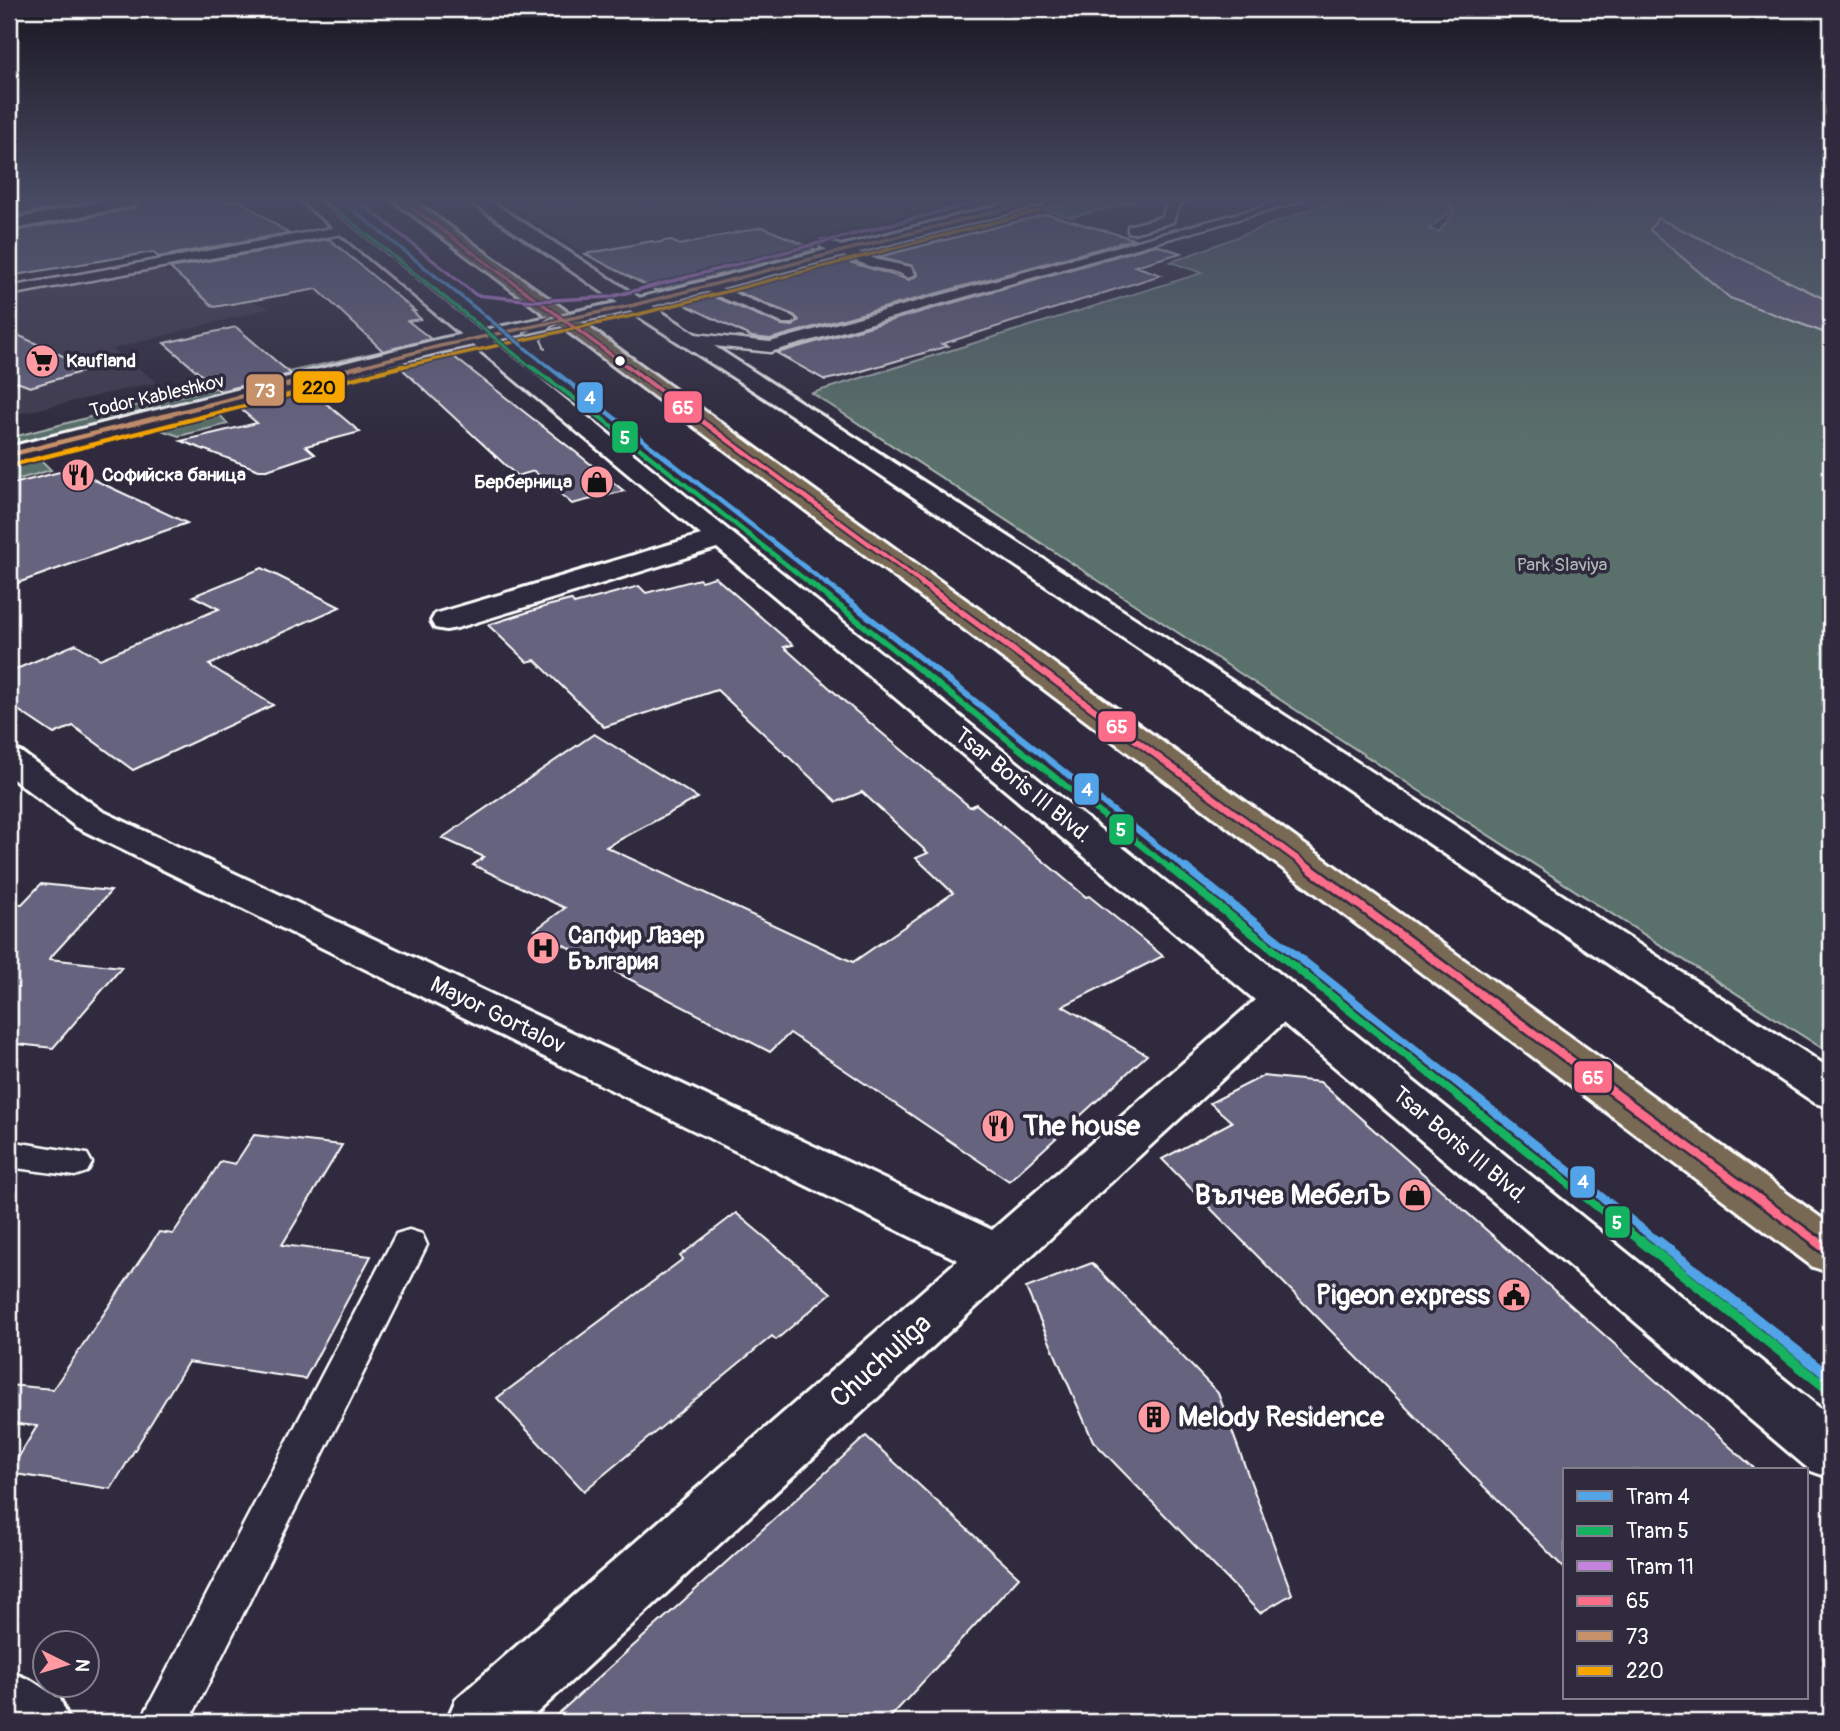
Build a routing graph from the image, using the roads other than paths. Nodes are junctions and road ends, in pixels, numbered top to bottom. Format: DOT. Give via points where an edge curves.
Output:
graph roads {
  1 [pos="60,282"];
  2 [pos="407,282"];
  3 [pos="514,282"];
  4 [pos="598,282"];
  5 [pos="698,282"];
  6 [pos="720,282"];
  7 [pos="931,282"];
  8 [pos="1009,282"];
  9 [pos="706,286"];
  10 [pos="9,291"];
  11 [pos="962,295"];
  12 [pos="625,300"];
  13 [pos="559,315"];
  14 [pos="788,320"];
  15 [pos="470,333"];
  16 [pos="685,338"];
  17 [pos="104,408"];
  18 [pos="9,455"];
  19 [pos="722,538"];
  20 [pos="446,621"];
  21 [pos="9,759"];
  22 [pos="1283,999"];
  23 [pos="1831,1091"];
  24 [pos="9,1154"];
  25 [pos="75,1163"];
  26 [pos="409,1244"];
  27 [pos="1831,1252"];
  28 [pos="998,1256"];
  29 [pos="1831,1452"];
  30 [pos="9,1704"];
  31 [pos="37,1722"];
  32 [pos="164,1722"];
  33 [pos="479,1722"];
  1 -- 10 [label="lane"];
  2 -- 15 [label="street, Tsar Boris III Blvd."];
  3 -- 13 [label="main road"];
  4 -- 12 [label="street"];
  5 -- 12 [label="street"];
  6 -- 9 [label="street"];
  7 -- 11 [label="lane"];
  8 -- 11 [label="lane"];
  9 -- 12 [label="street"];
  9 -- 14 [label="lane"];
  11 -- 16 [label="lane" via="770,348"];
  12 -- 13 [label="street, Todor Kableshkov"];
  12 -- 16 [label="street"];
  13 -- 15 [label="street, Todor Kableshkov"];
  13 -- 27 [label="main road"];
  15 -- 17 [label="street, Todor Kableshkov"];
  15 -- 18 [label="street, Todor Kableshkov"];
  15 -- 19 [label="street, Tsar Boris III Blvd."];
  16 -- 23 [label="street"];
  19 -- 20 [label="street"];
  19 -- 22 [label="street, Tsar Boris III Blvd."];
  21 -- 28 [label="street, Mayor Gortalov" via="89,819"];
  22 -- 28 [label="street, Chuchuliga"];
  22 -- 29 [label="street, Tsar Boris III Blvd."];
  24 -- 25 [label="lane"];
  26 -- 32 [label="lane"];
  28 -- 33 [label="street, Chuchuliga"];
  30 -- 31 [label="street"];
}
